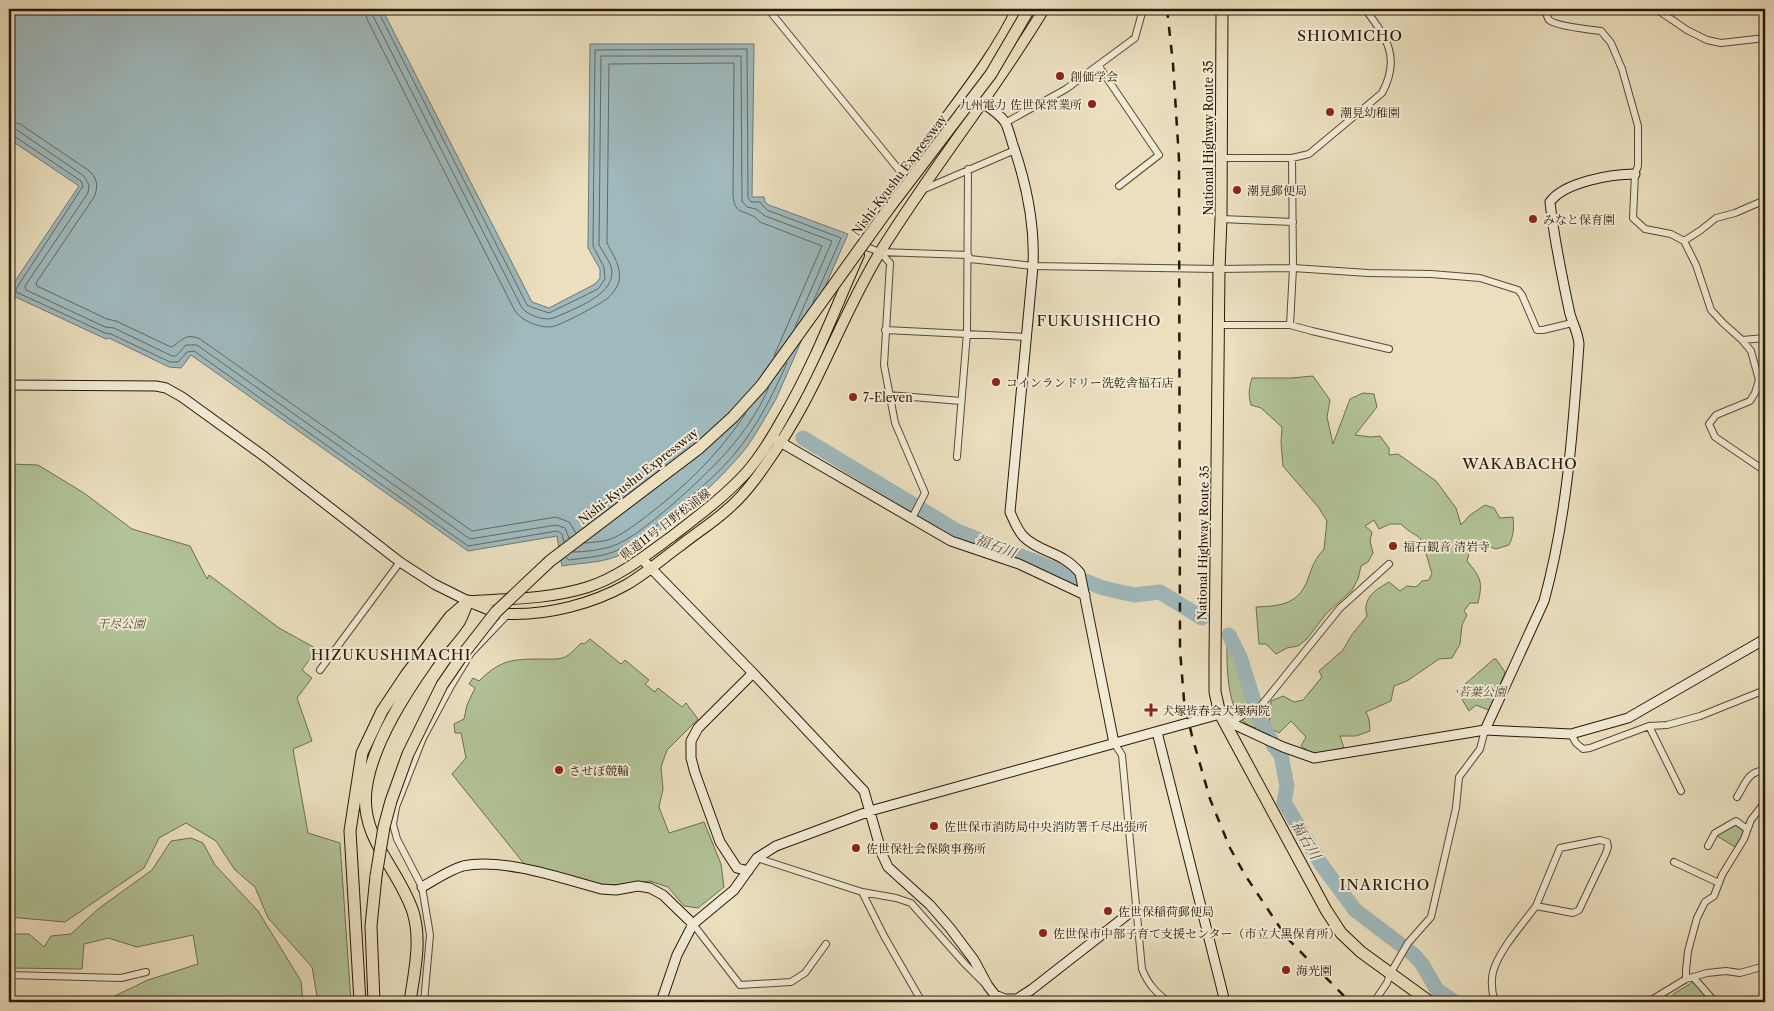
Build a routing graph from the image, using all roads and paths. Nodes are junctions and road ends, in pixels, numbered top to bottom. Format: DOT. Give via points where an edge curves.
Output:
graph roads {
  1 [pos="679,9"];
  2 [pos="768,9"];
  3 [pos="1017,9"];
  4 [pos="1029,9"];
  5 [pos="1044,9"];
  6 [pos="1143,9"];
  7 [pos="1222,9"];
  8 [pos="1365,9"];
  9 [pos="1544,9"];
  10 [pos="1654,9"];
  11 [pos="561,11"];
  12 [pos="1765,38"];
  13 [pos="1098,65"];
  14 [pos="965,92"];
  15 [pos="982,103"];
  16 [pos="1005,122"];
  17 [pos="1015,150"];
  18 [pos="1221,158"];
  19 [pos="1292,158"];
  20 [pos="968,170"];
  21 [pos="1635,174"];
  22 [pos="904,176"];
  23 [pos="1119,186"];
  24 [pos="917,193"];
  25 [pos="1765,200"];
  26 [pos="1222,219"];
  27 [pos="1293,222"];
  28 [pos="1684,241"];
  29 [pos="864,246"];
  30 [pos="880,252"];
  31 [pos="968,256"];
  32 [pos="1033,266"];
  33 [pos="1293,268"];
  34 [pos="1219,269"];
  35 [pos="1572,323"];
  36 [pos="1219,325"];
  37 [pos="1290,325"];
  38 [pos="885,330"];
  39 [pos="967,333"];
  40 [pos="1026,338"];
  41 [pos="1765,338"];
  42 [pos="1742,340"];
  43 [pos="1389,349"];
  44 [pos="9,385"];
  45 [pos="888,395"];
  46 [pos="961,401"];
  47 [pos="777,439"];
  48 [pos="957,457"];
  49 [pos="1765,471"];
  50 [pos="913,516"];
  51 [pos="642,559"];
  52 [pos="400,562"];
  53 [pos="1389,564"];
  54 [pos="651,568"];
  55 [pos="1085,595"];
  56 [pos="468,601"];
  57 [pos="508,614"];
  58 [pos="1765,639"];
  59 [pos="320,670"];
  60 [pos="753,673"];
  61 [pos="1765,690"];
  62 [pos="1220,714"];
  63 [pos="1231,723"];
  64 [pos="1649,726"];
  65 [pos="1485,730"];
  66 [pos="1157,732"];
  67 [pos="1571,734"];
  68 [pos="1114,743"];
  69 [pos="1765,770"];
  70 [pos="1681,792"];
  71 [pos="1737,797"];
  72 [pos="1765,802"];
  73 [pos="870,811"];
  74 [pos="1748,829"];
  75 [pos="1708,846"];
  76 [pos="757,858"];
  77 [pos="1674,862"];
  78 [pos="748,871"];
  79 [pos="1718,884"];
  80 [pos="422,887"];
  81 [pos="862,892"];
  82 [pos="1536,906"];
  83 [pos="1136,908"];
  84 [pos="693,924"];
  85 [pos="826,944"];
  86 [pos="1765,966"];
  87 [pos="1392,970"];
  88 [pos="146,972"];
  89 [pos="9,975"];
  90 [pos="1690,978"];
  91 [pos="988,986"];
  92 [pos="360,1002"];
  93 [pos="374,1002"];
  94 [pos="410,1002"];
  95 [pos="424,1002"];
  96 [pos="661,1002"];
  97 [pos="922,1002"];
  98 [pos="1169,1002"];
  99 [pos="1225,1002"];
  100 [pos="1374,1002"];
  101 [pos="1430,1002"];
  102 [pos="1495,1002"];
  103 [pos="1648,1002"];
  104 [pos="1714,1002"];
  1 -- 11 [label="street"];
  2 -- 22 [label="street"];
  3 -- 14 [label="main road, 県道11号 日野松浦線"];
  4 -- 93 [label="highway, Nishi-Kyushu Expressway, bridge" via="991,74 889,208 762,385 699,448 550,561 496,612 442,685 398,778 384,827 371,926"];
  5 -- 15 [label="main road, 県道11号 日野松浦線"];
  6 -- 13 [label="street" via="1135,38"];
  7 -- 18 [label="highway, National Highway Route 35"];
  8 -- 19 [label="street" via="1388,43 1389,80 1382,93 1308,154"];
  9 -- 21 [label="street" via="1554,22 1601,31 1611,43 1638,126"];
  10 -- 12 [label="street" via="1687,30 1721,44"];
  13 -- 16 [label="street" via="1066,89"];
  13 -- 23 [label="street" via="1159,155"];
  14 -- 15 [label="street"];
  14 -- 22 [label="main road, 県道11号 日野松浦線"];
  15 -- 16 [label="street"];
  15 -- 24 [label="main road, 県道11号 日野松浦線"];
  16 -- 17 [label="street"];
  17 -- 20 [label="street"];
  17 -- 32 [label="street" via="1031,211"];
  18 -- 19 [label="street"];
  18 -- 26 [label="highway, National Highway Route 35"];
  19 -- 27 [label="street"];
  20 -- 24 [label="street"];
  20 -- 31 [label="street"];
  21 -- 28 [label="street" via="1633,218 1645,229 1671,234"];
  21 -- 35 [label="street" via="1587,181 1556,194 1550,202"];
  22 -- 29 [label="main road, 県道11号 日野松浦線"];
  24 -- 30 [label="main road, 県道11号 日野松浦線"];
  25 -- 28 [label="street" via="1716,218"];
  26 -- 27 [label="street"];
  26 -- 34 [label="highway, National Highway Route 35"];
  27 -- 33 [label="street"];
  28 -- 42 [label="street" via="1711,310"];
  29 -- 30 [label="street"];
  29 -- 47 [label="main road, 県道11号 日野松浦線"];
  30 -- 31 [label="street"];
  30 -- 38 [label="street" via="890,263"];
  30 -- 47 [label="main road, 県道11号 日野松浦線" via="802,406"];
  31 -- 32 [label="street" via="970,259"];
  31 -- 39 [label="street"];
  32 -- 34 [label="street"];
  32 -- 40 [label="street"];
  33 -- 34 [label="street"];
  33 -- 35 [label="street" via="1480,278 1518,290 1537,330"];
  33 -- 37 [label="street"];
  34 -- 36 [label="highway, National Highway Route 35"];
  35 -- 65 [label="street" via="1579,344 1570,466 1550,578 1541,608"];
  36 -- 37 [label="street"];
  36 -- 62 [label="highway, National Highway Route 35" via="1215,692"];
  37 -- 43 [label="street"];
  38 -- 39 [label="street"];
  38 -- 45 [label="street" via="884,365"];
  39 -- 40 [label="street"];
  39 -- 46 [label="street"];
  40 -- 55 [label="street" via="1010,512 1024,537 1072,563 1080,573"];
  41 -- 42 [label="street"];
  42 -- 49 [label="street" via="1751,351 1759,380 1755,393 1750,401 1716,415 1709,424 1715,437"];
  44 -- 52 [label="street" via="166,388 265,457"];
  45 -- 46 [label="street"];
  45 -- 50 [label="street" via="895,423 925,493"];
  46 -- 48 [label="street"];
  47 -- 50 [label="street"];
  47 -- 51 [label="main road, 県道11号 日野松浦線" via="727,492"];
  47 -- 54 [label="main road, 県道11号 日野松浦線" via="752,483 730,507"];
  50 -- 55 [label="street" via="951,541 1019,564"];
  51 -- 54 [label="street"];
  51 -- 56 [label="main road, 県道11号 日野松浦線" via="607,580 563,594"];
  52 -- 56 [label="street"];
  52 -- 59 [label="street"];
  53 -- 63 [label="street" via="1340,608 1260,708"];
  54 -- 57 [label="main road, 県道11号 日野松浦線" via="625,586 586,602 545,612"];
  54 -- 60 [label="street"];
  55 -- 68 [label="street"];
  56 -- 57 [label="main road, 県道11号 日野松浦線"];
  56 -- 92 [label="highway" via="450,617 406,675 382,711 362,753 350,831"];
  56 -- 94 [label="highway" via="459,621 427,662 392,719 375,756 366,790 367,820 404,892 416,925 416,960"];
  57 -- 80 [label="street" via="471,653 451,686 424,738 396,807 393,824 397,839"];
  58 -- 67 [label="street" via="1628,718"];
  60 -- 73 [label="street" via="864,791"];
  60 -- 78 [label="street" via="698,728 690,741 691,758 720,842 737,868"];
  61 -- 64 [label="street" via="1700,716"];
  62 -- 63 [label="street"];
  62 -- 66 [label="street"];
  62 -- 87 [label="highway, National Highway Route 35" via="1326,910 1354,946"];
  63 -- 65 [label="street" via="1314,758"];
  64 -- 67 [label="street" via="1583,749"];
  64 -- 70 [label="street"];
  65 -- 67 [label="street"];
  65 -- 87 [label="street" via="1480,749 1459,777 1456,808 1431,917 1408,943"];
  66 -- 68 [label="street"];
  66 -- 99 [label="street"];
  68 -- 73 [label="street"];
  68 -- 83 [label="street" via="1122,755"];
  69 -- 71 [label="street" via="1750,774"];
  72 -- 74 [label="street"];
  73 -- 76 [label="street" via="776,846"];
  73 -- 91 [label="street" via="888,867 950,928 974,960"];
  74 -- 75 [label="street" via="1736,821 1715,833"];
  74 -- 79 [label="street"];
  76 -- 78 [label="street"];
  76 -- 81 [label="street"];
  77 -- 79 [label="street"];
  78 -- 84 [label="street" via="734,890"];
  79 -- 90 [label="street" via="1714,896 1705,902 1697,918 1688,951 1686,970"];
  80 -- 84 [label="street" via="462,866 509,866 601,889 650,888 663,895"];
  80 -- 95 [label="street" via="430,936"];
  81 -- 91 [label="street" via="911,903"];
  81 -- 97 [label="street"];
  82 -- 82 [label="street" via="1560,848 1600,840 1607,842 1606,853 1579,910 1573,913"];
  82 -- 102 [label="street" via="1503,952 1493,972"];
  83 -- 91 [label="street" via="1016,999 995,995"];
  83 -- 98 [label="street" via="1142,969 1152,988"];
  84 -- 85 [label="street" via="740,985 791,982 805,973"];
  84 -- 96 [label="street" via="677,955"];
  86 -- 90 [label="street" via="1740,973 1708,973"];
  87 -- 100 [label="street"];
  87 -- 101 [label="highway, National Highway Route 35"];
  88 -- 89 [label="street" via="121,978"];
  90 -- 103 [label="street"];
  90 -- 104 [label="street"];
}
